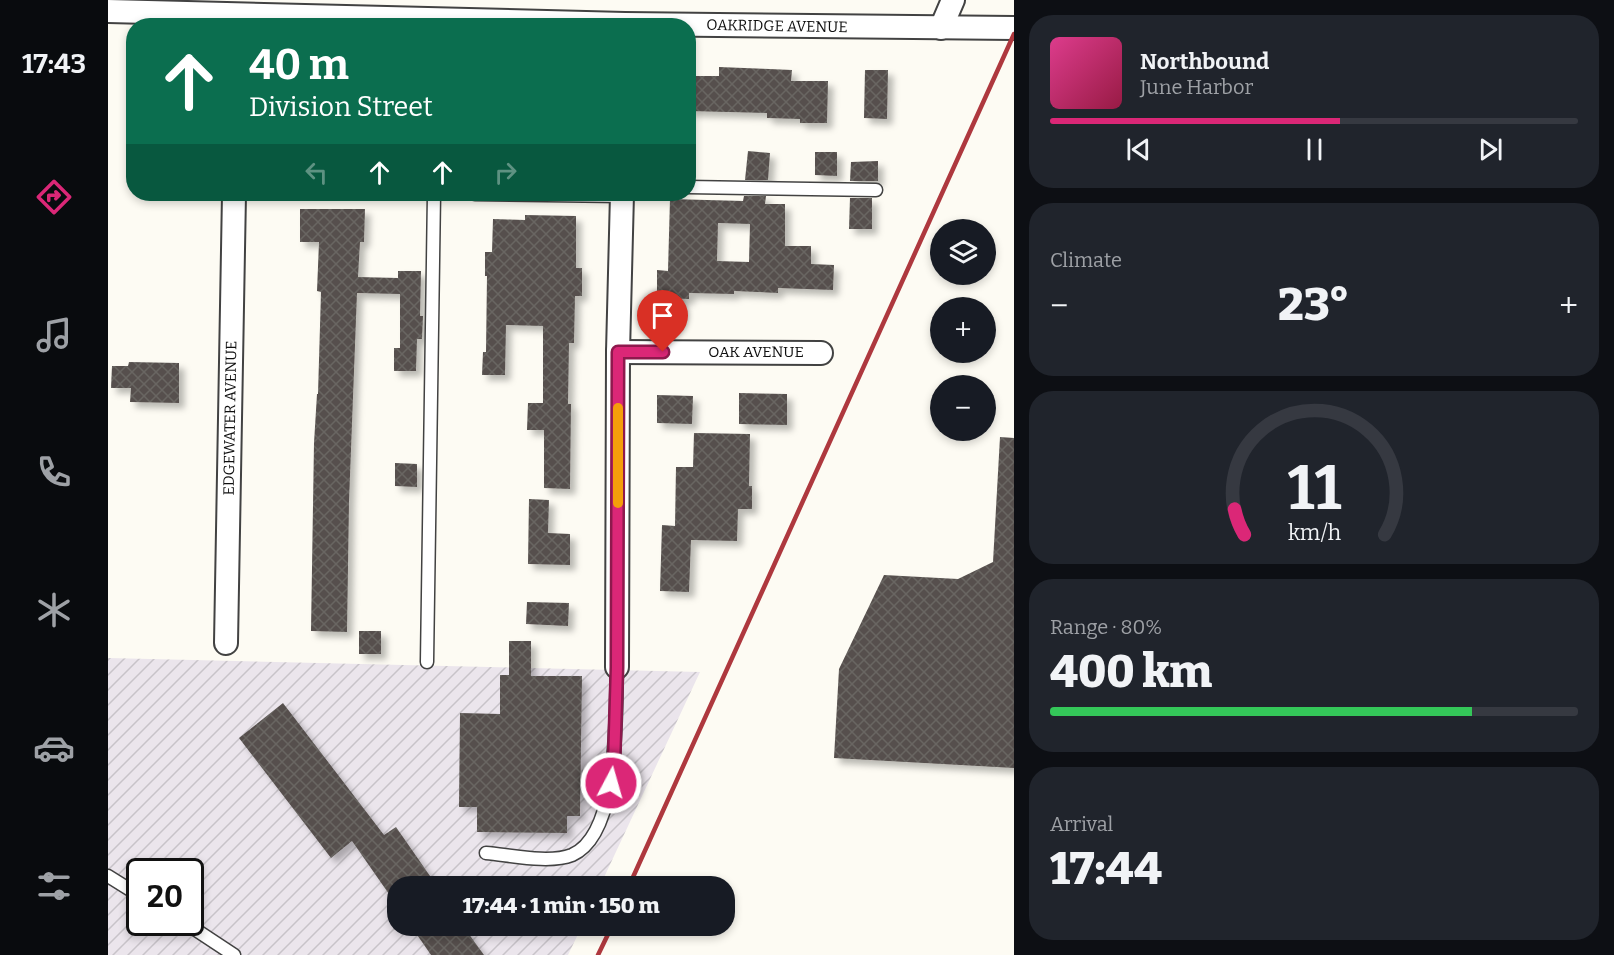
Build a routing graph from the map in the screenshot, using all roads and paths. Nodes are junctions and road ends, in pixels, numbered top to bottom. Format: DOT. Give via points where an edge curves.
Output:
graph roads {
  1 [pos="953,0"];
  2 [pos="177,6"];
  3 [pos="108,11"];
  4 [pos="232,18"];
  5 [pos="696,26"];
  6 [pos="941,28"];
  7 [pos="1014,28"];
  8 [pos="696,187"];
  9 [pos="876,189"];
  10 [pos="234,201"];
  11 [pos="434,201"];
  12 [pos="622,201"];
  13 [pos="618,352"];
  14 [pos="821,353"];
  15 [pos="226,643"];
  16 [pos="427,662"];
  17 [pos="617,667"];
  18 [pos="486,853"];
  19 [pos="108,876"];
  20 [pos="126,887"];
  21 [pos="204,935"];
  22 [pos="234,955"];
  1 -- 6 [label="street"];
  2 -- 3 [label="street, OAKRIDGE AVENUE"];
  2 -- 4 [label="street, OAKRIDGE AVENUE"];
  5 -- 6 [label="street, OAKRIDGE AVENUE"];
  6 -- 7 [label="street, OAKRIDGE AVENUE"];
  8 -- 9 [label="lane"];
  10 -- 15 [label="street, EDGEWATER AVENUE"];
  11 -- 16 [label="lane"];
  12 -- 13 [label="street"];
  13 -- 14 [label="street, OAK AVENUE"];
  13 -- 17 [label="street"];
  17 -- 18 [label="lane" via="613,772 602,816 588,842 570,856 557,859"];
  19 -- 20 [label="lane"];
  21 -- 22 [label="lane"];
}
